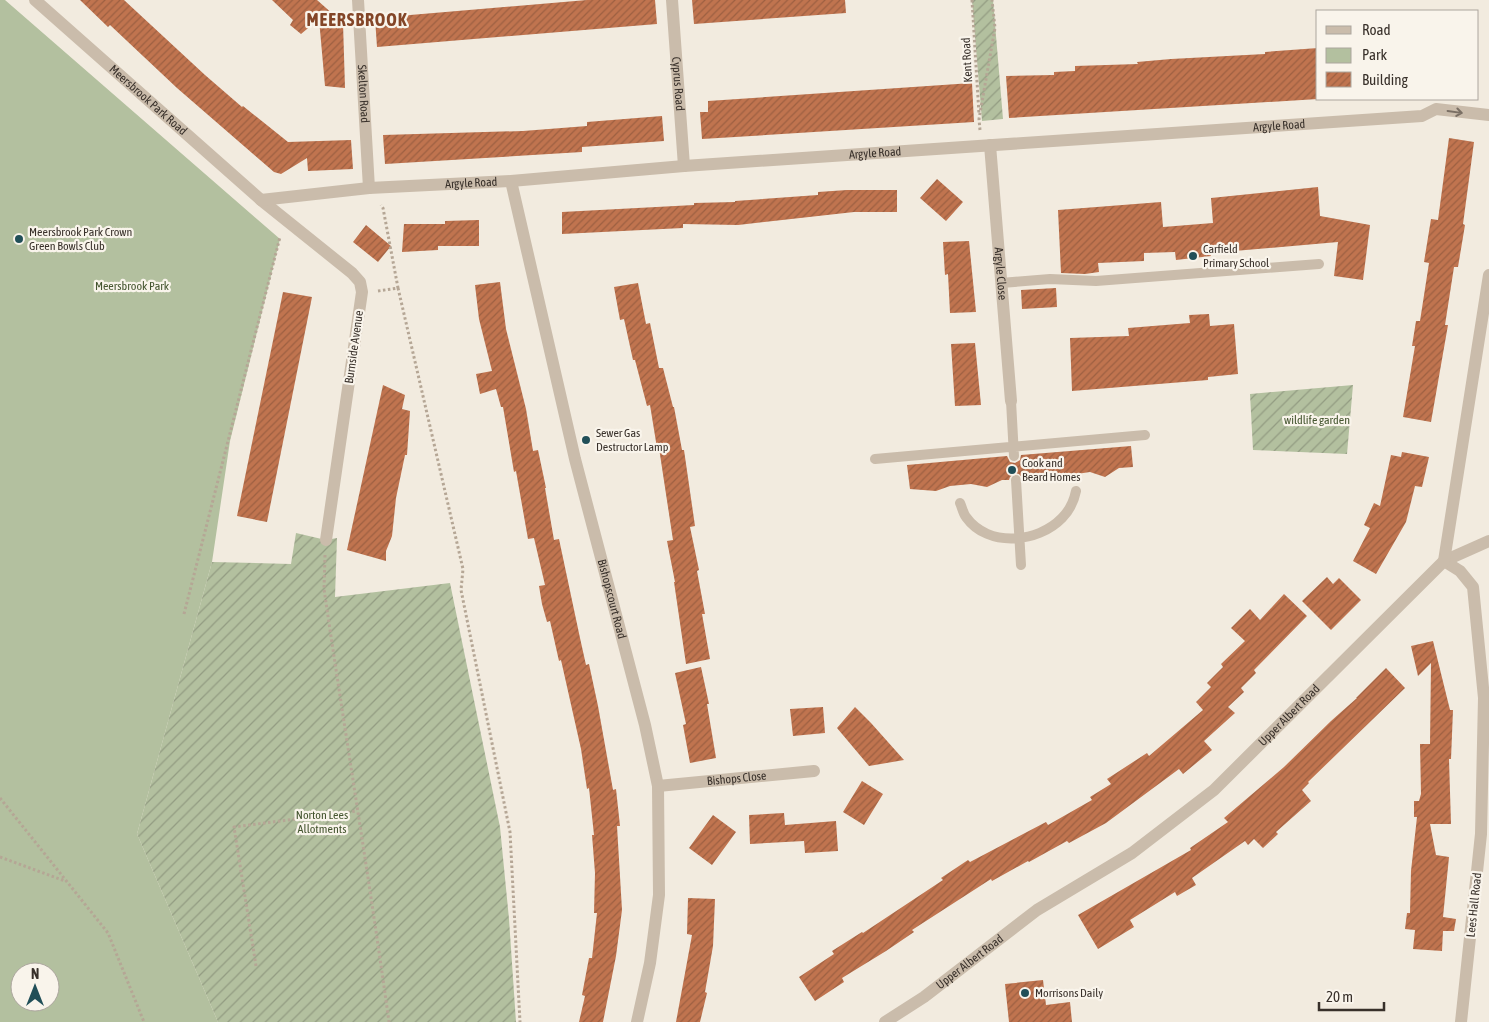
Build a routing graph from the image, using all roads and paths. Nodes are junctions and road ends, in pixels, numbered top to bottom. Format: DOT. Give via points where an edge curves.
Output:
graph roads {
  1 [pos="35,0"];
  2 [pos="358,0"];
  3 [pos="672,0"];
  4 [pos="972,0"];
  5 [pos="992,0"];
  6 [pos="1489,116"];
  7 [pos="979,120"];
  8 [pos="986,146"];
  9 [pos="684,166"];
  10 [pos="512,181"];
  11 [pos="370,188"];
  12 [pos="261,200"];
  13 [pos="285,219"];
  14 [pos="1319,264"];
  15 [pos="1489,276"];
  16 [pos="1002,283"];
  17 [pos="398,288"];
  18 [pos="362,292"];
  19 [pos="1011,402"];
  20 [pos="1145,435"];
  21 [pos="1014,451"];
  22 [pos="875,459"];
  23 [pos="1016,480"];
  24 [pos="1076,491"];
  25 [pos="960,503"];
  26 [pos="1019,539"];
  27 [pos="326,540"];
  28 [pos="1489,541"];
  29 [pos="1444,561"];
  30 [pos="1021,565"];
  31 [pos="184,614"];
  32 [pos="814,771"];
  33 [pos="658,786"];
  34 [pos="0,798"];
  35 [pos="357,811"];
  36 [pos="0,857"];
  37 [pos="66,882"];
  38 [pos="256,966"];
  39 [pos="144,1022"];
  40 [pos="389,1022"];
  41 [pos="520,1022"];
  42 [pos="637,1022"];
  43 [pos="885,1022"];
  44 [pos="1461,1022"];
  1 -- 12 [label="street, Meersbrook Park Road"];
  2 -- 11 [label="street, Skelton Road"];
  3 -- 9 [label="street, Cyprus Road"];
  4 -- 7 [label="path, Kent Road"];
  5 -- 7 [label="path" via="995,28"];
  8 -- 6 [label="street, Argyle Road, one-way" via="1422,116 1436,109"];
  7 -- 8 [label="path"];
  8 -- 9 [label="street, Argyle Road"];
  8 -- 16 [label="street, Argyle Close"];
  9 -- 10 [label="street, Argyle Road"];
  10 -- 11 [label="street, Argyle Road"];
  10 -- 33 [label="street, Bishopscourt Road" via="575,460"];
  11 -- 12 [label="street, Argyle Road"];
  11 -- 17 [label="path" via="383,208"];
  12 -- 13 [label="street, Burnside Avenue"];
  13 -- 18 [label="street, Burnside Avenue" via="352,272 360,282"];
  13 -- 31 [label="path"];
  14 -- 16 [label="lane" via="1096,281 1050,279"];
  15 -- 29 [label="street"];
  16 -- 19 [label="street, Argyle Close"];
  17 -- 18 [label="path"];
  17 -- 41 [label="path" via="463,569 461,590 510,832"];
  18 -- 27 [label="street, Burnside Avenue"];
  19 -- 21 [label="lane"];
  20 -- 21 [label="lane"];
  21 -- 22 [label="lane"];
  23 -- 26 [label="lane"];
  24 -- 26 [label="lane" via="1073,503 1062,518 1046,529"];
  25 -- 26 [label="lane" via="966,517 979,529 998,538"];
  26 -- 30 [label="lane"];
  27 -- 35 [label="path" via="324,589"];
  28 -- 29 [label="street"];
  29 -- 43 [label="street, Upper Albert Road" via="1214,790 1132,854 1038,910 924,997"];
  29 -- 44 [label="street, Lees Hall Road" via="1460,571 1473,587 1484,698 1481,834"];
  32 -- 33 [label="street, Bishops Close"];
  33 -- 42 [label="street, Bishopscourt Road" via="659,895 650,963"];
  34 -- 37 [label="path"];
  35 -- 38 [label="path" via="234,827"];
  35 -- 40 [label="path"];
  36 -- 37 [label="path"];
  37 -- 39 [label="path" via="108,933"];
}
